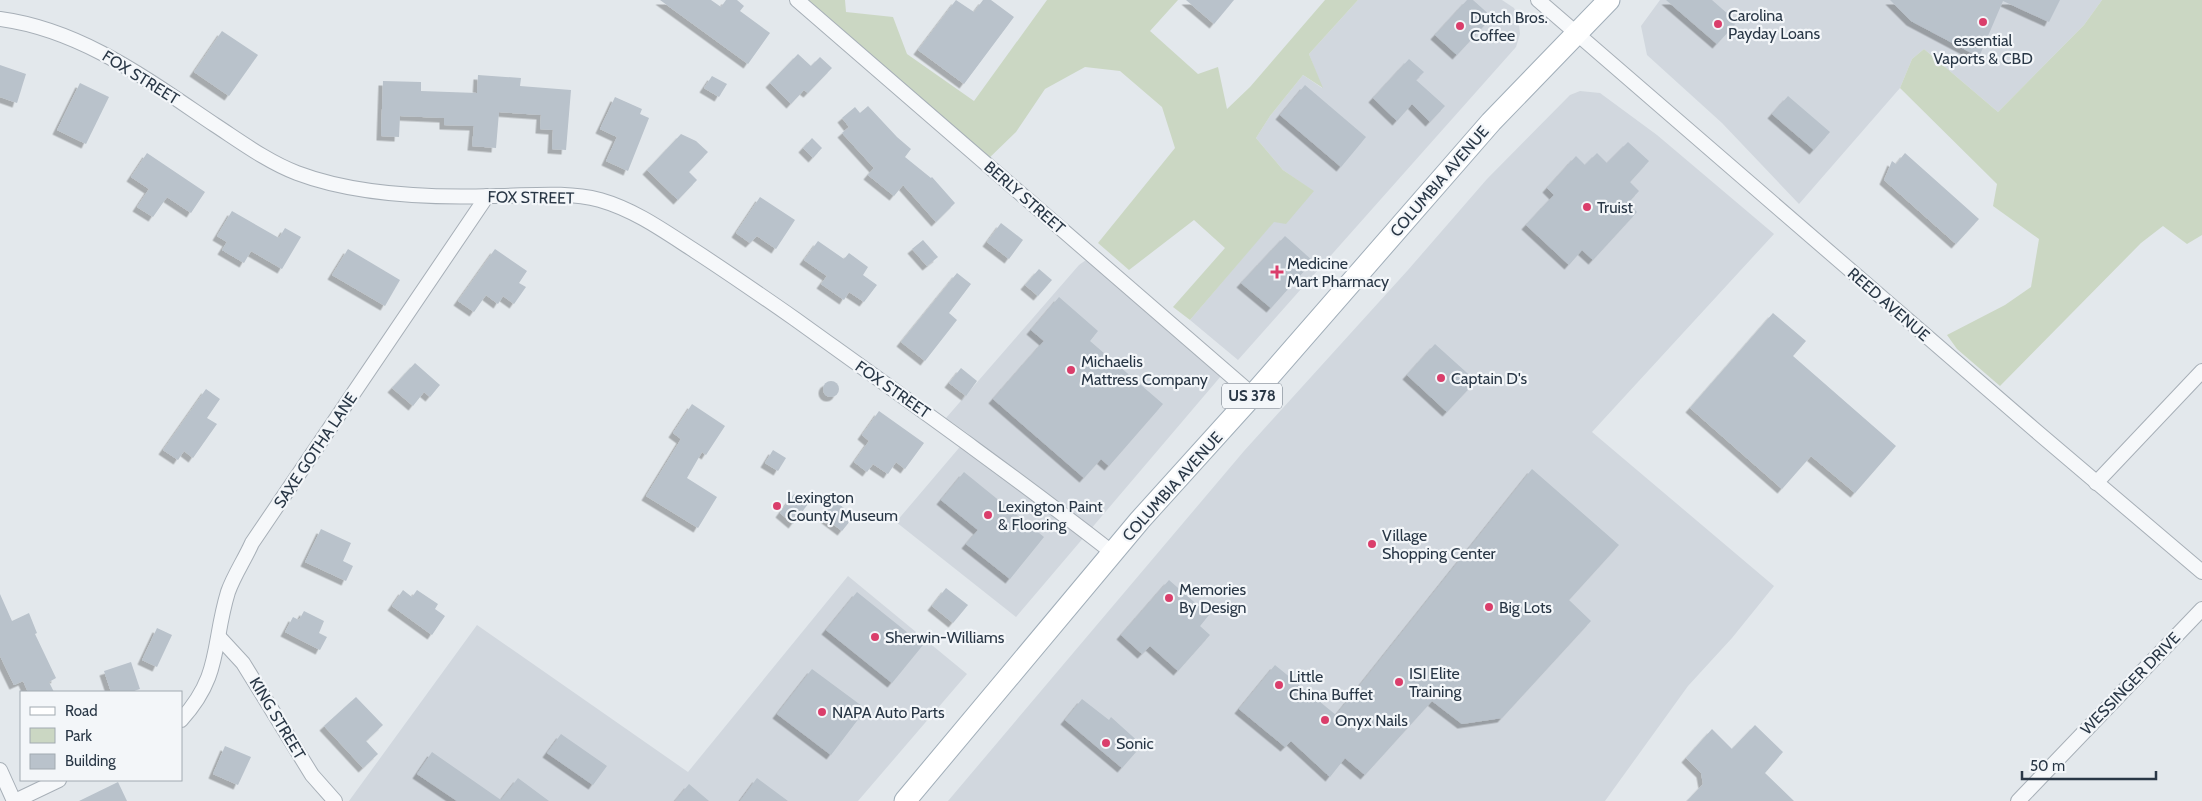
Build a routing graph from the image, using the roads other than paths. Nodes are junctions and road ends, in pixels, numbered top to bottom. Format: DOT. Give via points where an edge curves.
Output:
graph roads {
  1 [pos="797,0"];
  2 [pos="1538,0"];
  3 [pos="1609,0"];
  4 [pos="0,19"];
  5 [pos="1577,34"];
  6 [pos="487,196"];
  7 [pos="2202,371"];
  8 [pos="1252,395"];
  9 [pos="2096,483"];
  10 [pos="1113,553"];
  11 [pos="2202,572"];
  12 [pos="2202,609"];
  13 [pos="219,638"];
  14 [pos="182,719"];
  15 [pos="0,770"];
  16 [pos="57,781"];
  17 [pos="15,801"];
  18 [pos="335,801"];
  19 [pos="905,801"];
  20 [pos="2018,801"];
  1 -- 8 [label="street, BERLY STREET"];
  2 -- 5 [label="street, REED AVENUE"];
  3 -- 5 [label="main road, COLUMBIA AVENUE / US 378"];
  4 -- 6 [label="street, FOX STREET" via="70,38 101,52 241,142 301,175 366,190"];
  5 -- 8 [label="main road, COLUMBIA AVENUE / US 378" via="1491,122"];
  5 -- 9 [label="street, REED AVENUE"];
  6 -- 10 [label="street, FOX STREET" via="574,196 600,200 644,218 748,286 920,407"];
  6 -- 13 [label="street, SAXE GOTHA LANE" via="252,543 229,591"];
  7 -- 9 [label="street"];
  8 -- 10 [label="main road, COLUMBIA AVENUE / US 378"];
  9 -- 11 [label="street, REED AVENUE"];
  10 -- 19 [label="main road, COLUMBIA AVENUE / US 378"];
  12 -- 20 [label="street, WESSINGER DRIVE"];
  13 -- 14 [label="street, SAXE GOTHA LANE" via="208,680 201,695"];
  13 -- 18 [label="street, KING STREET" via="248,669 312,775"];
  15 -- 17 [label="street"];
  16 -- 17 [label="street"];
}
